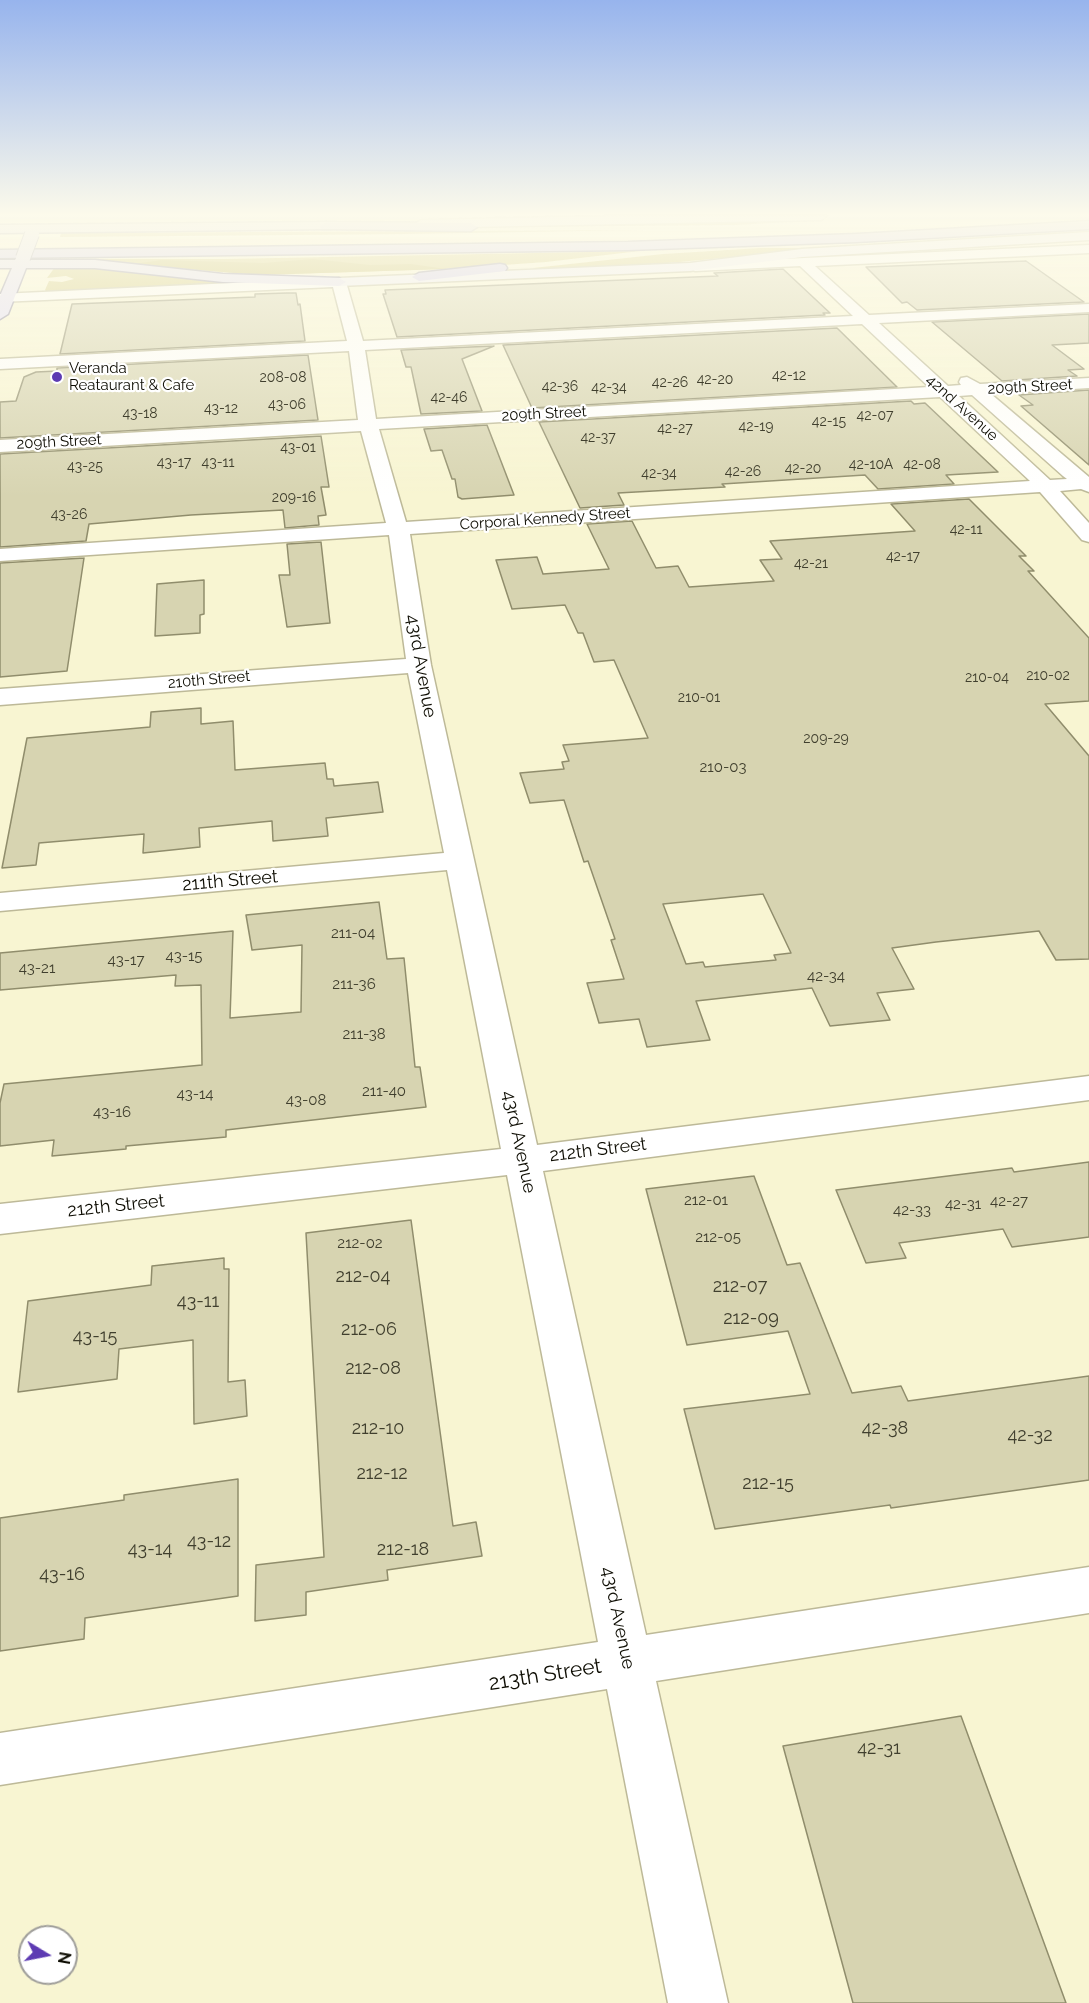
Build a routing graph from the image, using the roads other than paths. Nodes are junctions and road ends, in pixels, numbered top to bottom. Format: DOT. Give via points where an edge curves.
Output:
graph roads {
  1 [pos="346,309"];
  2 [pos="854,309"];
  3 [pos="884,309"];
  4 [pos="1060,309"];
  5 [pos="894,318"];
  6 [pos="865,320"];
  7 [pos="913,335"];
  8 [pos="355,345"];
  9 [pos="0,364"];
  10 [pos="952,369"];
  11 [pos="1089,383"];
  12 [pos="976,390"];
  13 [pos="943,391"];
  14 [pos="368,424"];
  15 [pos="0,446"];
  16 [pos="1088,484"];
  17 [pos="1045,486"];
  18 [pos="397,529"];
  19 [pos="1089,536"];
  20 [pos="0,555"];
  21 [pos="419,665"];
  22 [pos="0,697"];
  23 [pos="459,860"];
  24 [pos="0,902"];
  25 [pos="1089,1088"];
  26 [pos="522,1160"];
  27 [pos="0,1219"];
  28 [pos="1089,1590"];
  29 [pos="627,1662"];
  30 [pos="0,1759"];
  31 [pos="698,2003"];
  1 -- 8 [label="street, 43rd Avenue"];
  2 -- 6 [label="street, 42nd Avenue"];
  3 -- 5 [label="street"];
  4 -- 5 [label="street"];
  5 -- 6 [label="street"];
  5 -- 7 [label="street"];
  6 -- 8 [label="street"];
  6 -- 13 [label="street, 42nd Avenue"];
  8 -- 9 [label="street"];
  8 -- 14 [label="street, 43rd Avenue"];
  10 -- 12 [label="street, 42nd Avenue"];
  11 -- 12 [label="street, 209th Street"];
  12 -- 13 [label="street, 209th Street"];
  12 -- 16 [label="street, 42nd Avenue"];
  13 -- 14 [label="street, 209th Street"];
  13 -- 17 [label="street, 42nd Avenue"];
  14 -- 15 [label="street, 209th Street"];
  14 -- 18 [label="street, 43rd Avenue"];
  16 -- 17 [label="street, Corporal Kennedy Street"];
  17 -- 18 [label="street, Corporal Kennedy Street"];
  17 -- 19 [label="street, 42nd Avenue"];
  18 -- 20 [label="street, Corporal Kennedy Street"];
  18 -- 21 [label="street, 43rd Avenue"];
  21 -- 22 [label="street, 210th Street"];
  21 -- 23 [label="street, 43rd Avenue"];
  23 -- 24 [label="street, 211th Street"];
  23 -- 26 [label="street, 43rd Avenue"];
  25 -- 26 [label="street, 212th Street"];
  26 -- 27 [label="street, 212th Street"];
  26 -- 29 [label="street, 43rd Avenue"];
  28 -- 29 [label="street, 213th Street"];
  29 -- 30 [label="street, 213th Street"];
  29 -- 31 [label="street, 43rd Avenue"];
}
